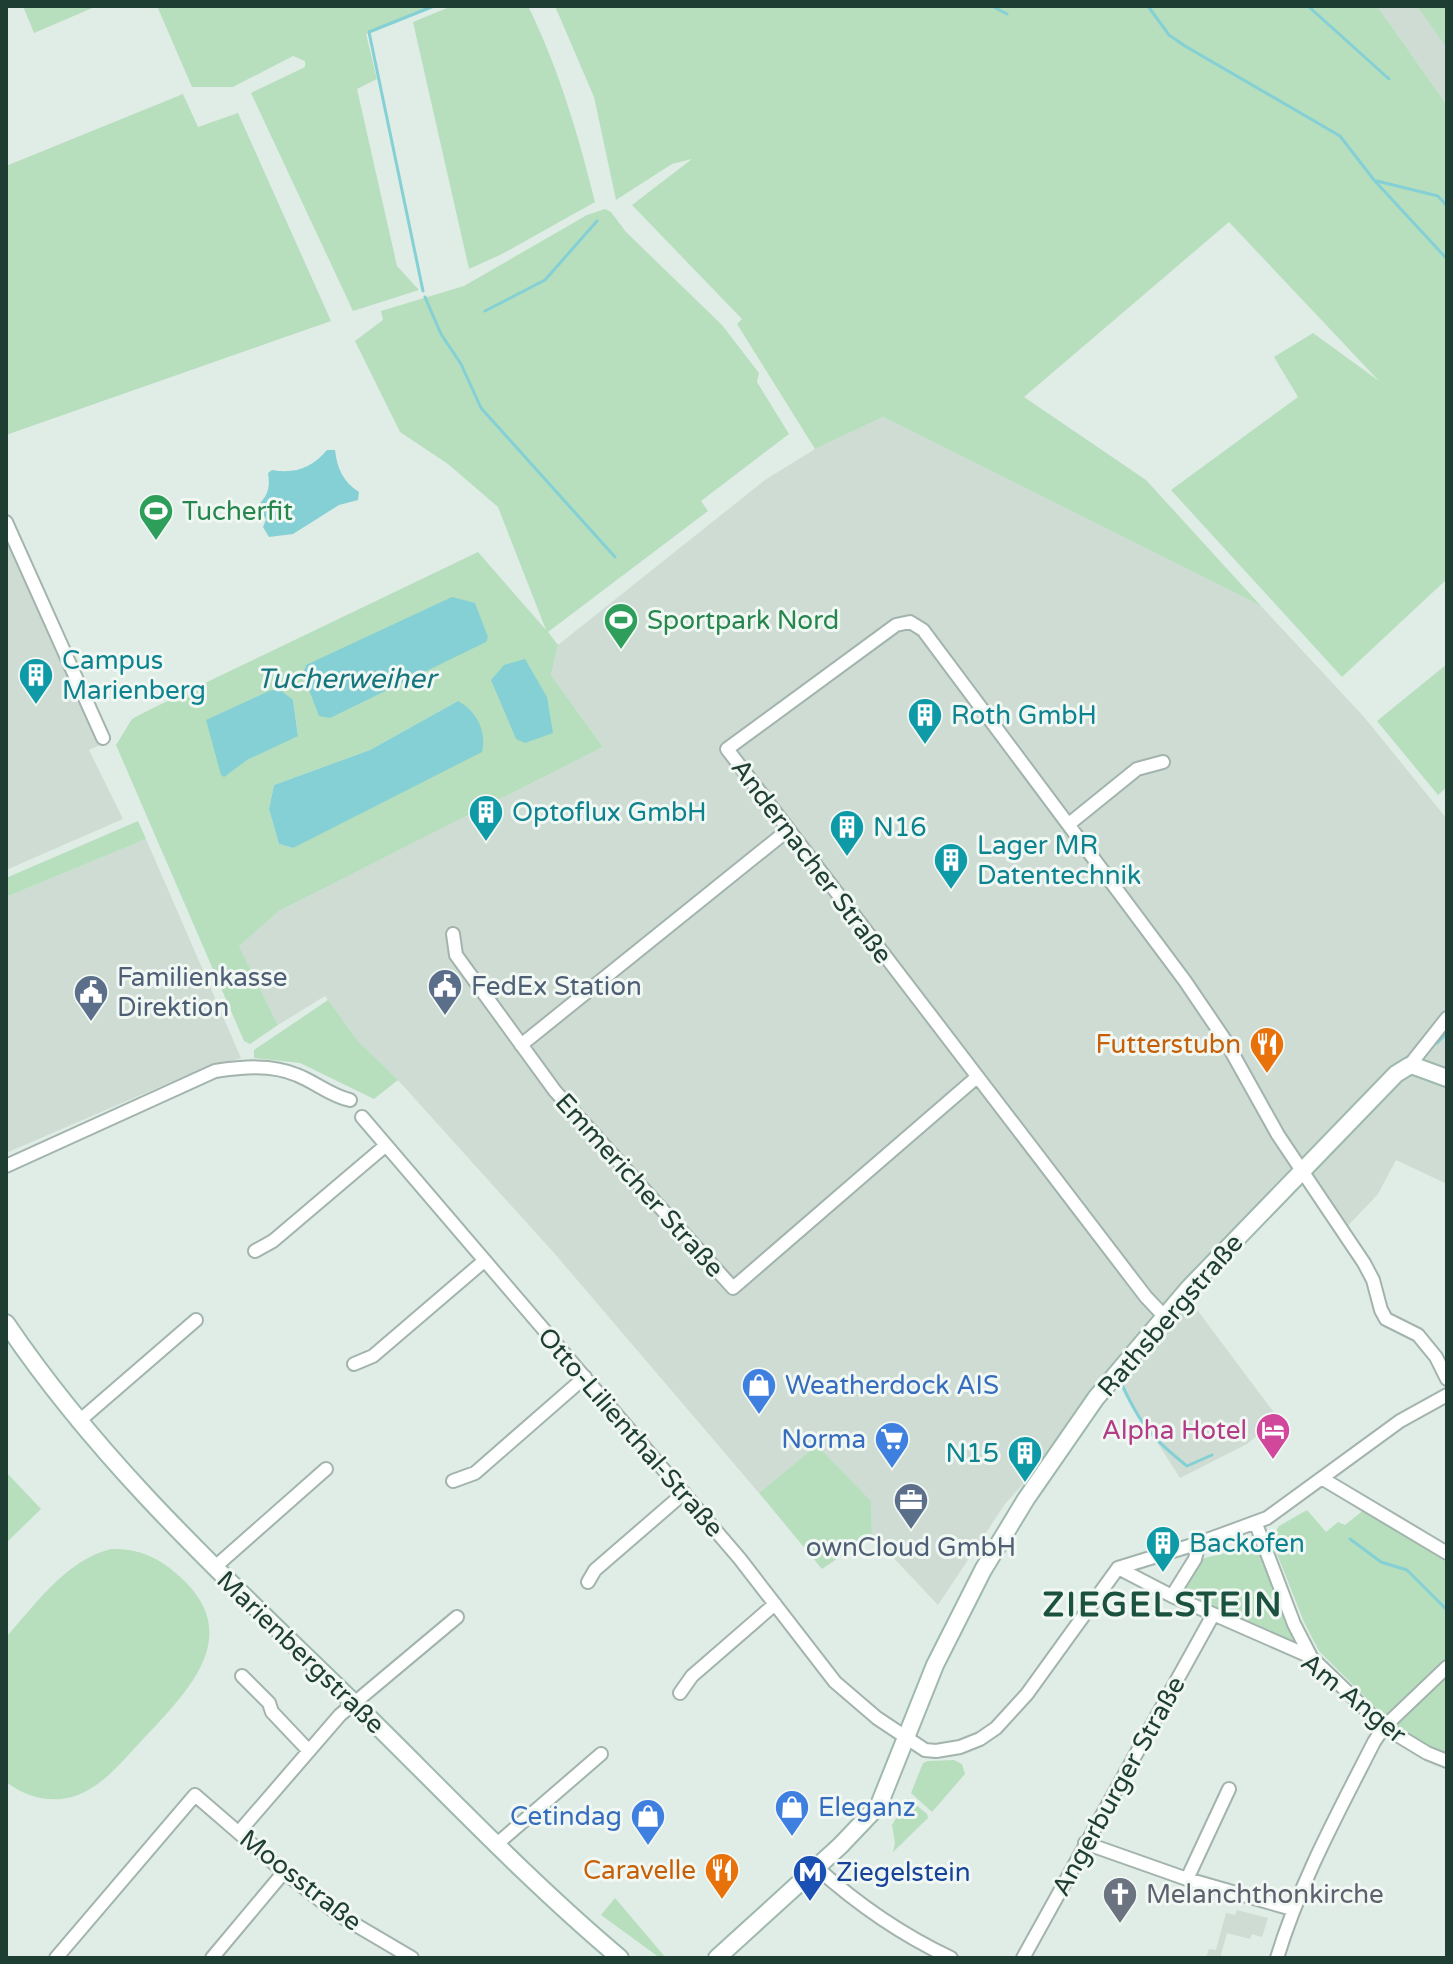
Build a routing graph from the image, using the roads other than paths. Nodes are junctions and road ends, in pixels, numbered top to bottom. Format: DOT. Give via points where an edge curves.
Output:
graph roads {
  1 [pos="6,522"];
  2 [pos="103,738"];
  3 [pos="1163,762"];
  4 [pos="1069,824"];
  5 [pos="788,830"];
  6 [pos="453,934"];
  7 [pos="1447,1018"];
  8 [pos="521,1045"];
  9 [pos="1409,1066"];
  10 [pos="977,1077"];
  11 [pos="1447,1078"];
  12 [pos="350,1100"];
  13 [pos="362,1117"];
  14 [pos="385,1146"];
  15 [pos="6,1166"];
  16 [pos="1303,1170"];
  17 [pos="255,1251"];
  18 [pos="484,1261"];
  19 [pos="1164,1316"];
  20 [pos="196,1320"];
  21 [pos="6,1323"];
  22 [pos="354,1364"];
  23 [pos="585,1377"];
  24 [pos="1447,1379"];
  25 [pos="1447,1395"];
  26 [pos="78,1422"];
  27 [pos="326,1469"];
  28 [pos="1323,1479"];
  29 [pos="453,1481"];
  30 [pos="684,1493"];
  31 [pos="1256,1524"];
  32 [pos="1199,1543"];
  33 [pos="1447,1553"];
  34 [pos="215,1567"];
  35 [pos="1118,1568"];
  36 [pos="588,1582"];
  37 [pos="1172,1596"];
  38 [pos="775,1604"];
  39 [pos="1213,1615"];
  40 [pos="457,1617"];
  41 [pos="1311,1657"];
  42 [pos="1447,1667"];
  43 [pos="242,1676"];
  44 [pos="680,1693"];
  45 [pos="354,1703"];
  46 [pos="1384,1727"];
  47 [pos="907,1740"];
  48 [pos="308,1750"];
  49 [pos="601,1754"];
  50 [pos="1447,1761"];
  51 [pos="1229,1789"];
  52 [pos="239,1832"];
  53 [pos="498,1843"];
  54 [pos="1085,1843"];
  55 [pos="816,1867"];
  56 [pos="284,1872"];
  57 [pos="1187,1879"];
  58 [pos="1292,1909"];
  59 [pos="56,1958"];
  60 [pos="212,1958"];
  61 [pos="411,1958"];
  62 [pos="620,1958"];
  63 [pos="717,1958"];
  64 [pos="951,1958"];
  65 [pos="1023,1958"];
  66 [pos="1277,1958"];
  1 -- 2 [label="street"];
  3 -- 4 [label="street" via="1137,769"];
  4 -- 5 [label="street, Andernacher Straße" via="923,630 910,622 896,625 727,749"];
  4 -- 16 [label="street, Andernacher Straße" via="1206,1011"];
  5 -- 8 [label="street"];
  5 -- 10 [label="street, Andernacher Straße"];
  6 -- 8 [label="street, Emmericher Straße" via="456,955"];
  7 -- 9 [label="street, Rathsbergstraße"];
  8 -- 10 [label="street, Emmericher Straße" via="566,1103 733,1288"];
  9 -- 11 [label="street"];
  9 -- 16 [label="street, Rathsbergstraße" via="1391,1078"];
  10 -- 19 [label="street, Andernacher Straße"];
  12 -- 15 [label="street" via="275,1069 215,1071"];
  13 -- 14 [label="street, Otto-Lilienthal-Straße"];
  14 -- 17 [label="street"];
  14 -- 18 [label="street, Otto-Lilienthal-Straße"];
  16 -- 19 [label="street, Rathsbergstraße"];
  16 -- 24 [label="street, Andernacher Straße" via="1364,1263 1386,1319 1418,1335"];
  18 -- 22 [label="street" via="373,1356"];
  18 -- 23 [label="street, Otto-Lilienthal-Straße"];
  19 -- 47 [label="street, Rathsbergstraße" via="1078,1422 1005,1532 953,1627"];
  20 -- 26 [label="street"];
  21 -- 26 [label="street, Marienbergstraße"];
  23 -- 29 [label="street" via="475,1473"];
  23 -- 30 [label="street, Otto-Lilienthal-Straße"];
  25 -- 28 [label="street" via="1400,1421"];
  26 -- 34 [label="street, Marienbergstraße"];
  27 -- 34 [label="street"];
  28 -- 31 [label="street"];
  28 -- 33 [label="street"];
  30 -- 36 [label="street" via="595,1570"];
  30 -- 38 [label="street, Otto-Lilienthal-Straße"];
  31 -- 32 [label="street"];
  31 -- 41 [label="street"];
  32 -- 35 [label="street"];
  32 -- 37 [label="street"];
  34 -- 45 [label="street, Marienbergstraße"];
  35 -- 37 [label="street, Am Anger"];
  35 -- 47 [label="street" via="1027,1694 996,1728 970,1744 945,1750 925,1750"];
  37 -- 39 [label="street, Am Anger"];
  38 -- 44 [label="street" via="692,1676"];
  38 -- 47 [label="street, Otto-Lilienthal-Straße" via="835,1682"];
  39 -- 41 [label="street, Am Anger"];
  39 -- 54 [label="street, Angerburger Straße"];
  40 -- 45 [label="street"];
  41 -- 46 [label="street, Am Anger"];
  42 -- 46 [label="street"];
  43 -- 48 [label="street"];
  45 -- 48 [label="street"];
  45 -- 53 [label="street, Marienbergstraße"];
  46 -- 50 [label="street, Am Anger"];
  46 -- 58 [label="street"];
  47 -- 55 [label="street, Rathsbergstraße" via="879,1805"];
  48 -- 52 [label="street"];
  49 -- 53 [label="street"];
  51 -- 57 [label="street"];
  52 -- 56 [label="street, Moosstraße"];
  52 -- 59 [label="street, Moosstraße" via="195,1795"];
  53 -- 62 [label="street, Marienbergstraße"];
  54 -- 57 [label="street"];
  54 -- 65 [label="street, Angerburger Straße"];
  55 -- 63 [label="street, Rathsbergstraße"];
  55 -- 64 [label="street" via="867,1908"];
  56 -- 60 [label="street"];
  56 -- 61 [label="street, Moosstraße" via="339,1915"];
  57 -- 58 [label="street"];
  58 -- 66 [label="street"];
}
